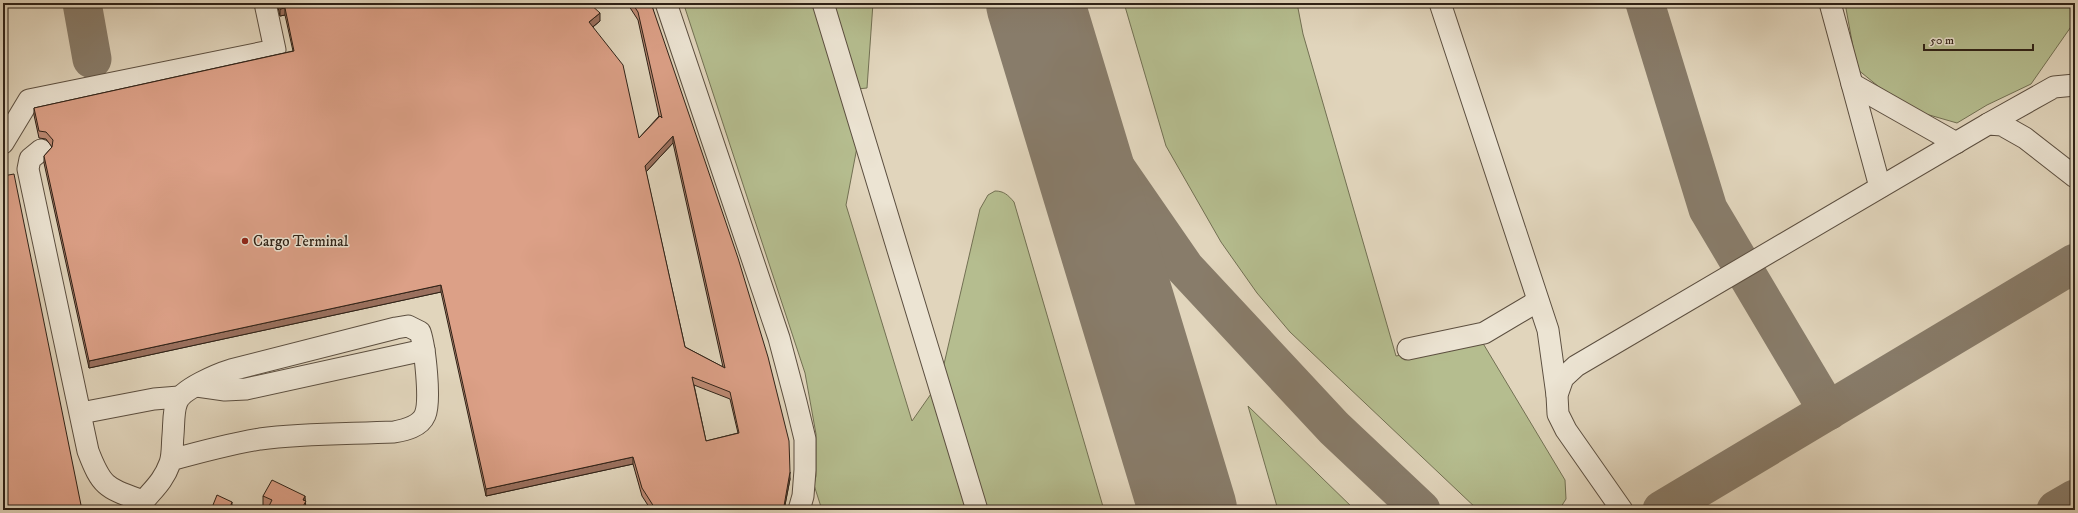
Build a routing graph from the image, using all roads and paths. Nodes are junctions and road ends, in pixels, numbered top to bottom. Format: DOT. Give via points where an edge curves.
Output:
graph roads {
  1 [pos="265,3"];
  2 [pos="666,3"];
  3 [pos="823,3"];
  4 [pos="1440,3"];
  5 [pos="1830,3"];
  6 [pos="1852,84"];
  7 [pos="2075,85"];
  8 [pos="1988,124"];
  9 [pos="3,143"];
  10 [pos="1956,143"];
  11 [pos="41,150"];
  12 [pos="2075,177"];
  13 [pos="1880,187"];
  14 [pos="1538,301"];
  15 [pos="1408,348"];
  16 [pos="424,350"];
  17 [pos="197,386"];
  18 [pos="1557,395"];
  19 [pos="179,397"];
  20 [pos="80,413"];
  21 [pos="171,460"];
  22 [pos="140,505"];
  23 [pos="799,510"];
  24 [pos="976,510"];
  25 [pos="1622,510"];
  1 -- 9 [label="lane" via="275,50 29,100"];
  2 -- 23 [label="lane" via="779,338 796,402 805,439 803,496"];
  3 -- 24 [label="lane"];
  4 -- 14 [label="lane"];
  5 -- 6 [label="lane"];
  6 -- 10 [label="lane"];
  6 -- 13 [label="lane"];
  7 -- 8 [label="lane" via="2054,87"];
  8 -- 10 [label="lane"];
  8 -- 12 [label="lane" via="2002,126 2025,138"];
  10 -- 13 [label="lane"];
  11 -- 20 [label="lane" via="30,159 28,169"];
  13 -- 18 [label="lane" via="1576,366 1563,378"];
  14 -- 15 [label="lane" via="1484,333"];
  14 -- 18 [label="lane" via="1548,330"];
  16 -- 17 [label="lane" via="246,389 225,390"];
  16 -- 17 [label="lane" via="420,332 415,328 402,327 232,370 213,376"];
  16 -- 21 [label="lane" via="427,405 425,416 408,430 259,439"];
  17 -- 19 [label="lane"];
  18 -- 25 [label="lane" via="1558,414 1566,430"];
  19 -- 20 [label="lane" via="154,399"];
  19 -- 21 [label="lane" via="176,404"];
  20 -- 22 [label="lane" via="88,451 97,474 105,484"];
  21 -- 22 [label="lane" via="160,484"];
}
